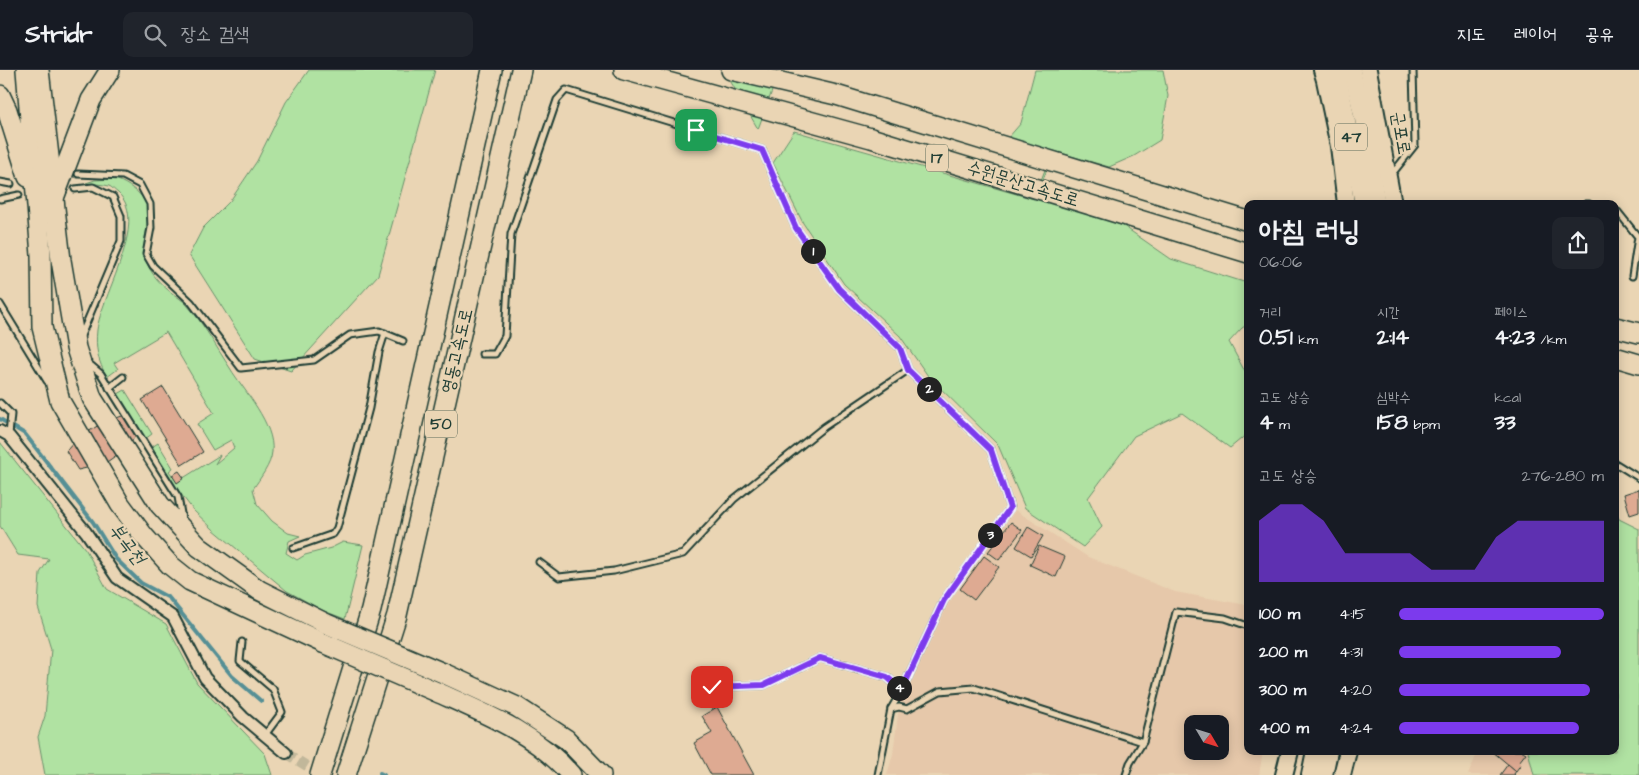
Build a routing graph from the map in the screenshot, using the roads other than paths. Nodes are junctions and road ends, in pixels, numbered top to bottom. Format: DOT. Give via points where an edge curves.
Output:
graph roads {
  1 [pos="26,70"];
  2 [pos="39,70"];
  3 [pos="110,70"];
  4 [pos="492,70"];
  5 [pos="521,70"];
  6 [pos="624,70"];
  7 [pos="731,70"];
  8 [pos="1322,70"];
  9 [pos="1337,70"];
  10 [pos="1352,70"];
  11 [pos="1368,70"];
  12 [pos="1413,70"];
  13 [pos="0,95"];
  14 [pos="78,174"];
  15 [pos="1388,178"];
  16 [pos="0,182"];
  17 [pos="11,184"];
  18 [pos="75,189"];
  19 [pos="19,196"];
  20 [pos="0,199"];
  21 [pos="1346,200"];
  22 [pos="1362,200"];
  23 [pos="1376,200"];
  24 [pos="1392,200"];
  25 [pos="45,203"];
  26 [pos="1619,213"];
  27 [pos="1244,220"];
  28 [pos="1244,252"];
  29 [pos="1632,276"];
  30 [pos="0,304"];
  31 [pos="1619,328"];
  32 [pos="385,333"];
  33 [pos="1639,333"];
  34 [pos="403,340"];
  35 [pos="77,351"];
  36 [pos="482,354"];
  37 [pos="1619,359"];
  38 [pos="1639,364"];
  39 [pos="908,370"];
  40 [pos="123,377"];
  41 [pos="109,388"];
  42 [pos="60,401"];
  43 [pos="0,403"];
  44 [pos="4,433"];
  45 [pos="1619,466"];
  46 [pos="1639,478"];
  47 [pos="184,532"];
  48 [pos="293,548"];
  49 [pos="539,562"];
  50 [pos="1244,625"];
  51 [pos="242,642"];
  52 [pos="712,687"];
  53 [pos="902,690"];
  54 [pos="891,709"];
  55 [pos="265,736"];
  56 [pos="1143,742"];
  57 [pos="286,753"];
  58 [pos="1289,755"];
  59 [pos="1314,755"];
  60 [pos="1328,755"];
  61 [pos="1347,755"];
  62 [pos="320,775"];
  63 [pos="346,775"];
  64 [pos="571,775"];
  65 [pos="601,775"];
  66 [pos="878,775"];
  67 [pos="1126,775"];
  68 [pos="1284,775"];
  69 [pos="1310,775"];
  70 [pos="1324,775"];
  71 [pos="1342,775"];
  1 -- 25 [label="highway"];
  2 -- 25 [label="highway"];
  3 -- 25 [label="highway" via="91,100"];
  4 -- 62 [label="highway, 영동고속도로 / 50" via="371,610"];
  5 -- 63 [label="highway, 영동고속도로 / 50" via="397,615"];
  6 -- 28 [label="highway, 수원문산고속도로 / 17" via="871,138"];
  7 -- 27 [label="highway, 수원문산고속도로 / 17" via="836,96"];
  8 -- 21 [label="main road, 47" via="1340,146"];
  9 -- 22 [label="main road, 47"];
  10 -- 23 [label="main road, 군포로 / 47"];
  11 -- 15 [label="main road, 군포로 / 47"];
  12 -- 15 [label="lane" via="1415,145"];
  13 -- 25 [label="highway"];
  14 -- 32 [label="lane" via="123,176 140,185 150,204 151,228 146,254 153,266 191,302 241,368 314,360 350,335"];
  15 -- 24 [label="main road, 군포로 / 47"];
  16 -- 17 [label="lane"];
  18 -- 35 [label="lane" via="93,187 113,197 121,216 121,241"];
  19 -- 20 [label="lane"];
  25 -- 35 [label="highway" via="61,260"];
  25 -- 42 [label="highway" via="41,255 42,328"];
  26 -- 29 [label="lane" via="1638,237"];
  30 -- 42 [label="lane"];
  31 -- 33 [label="highway"];
  32 -- 34 [label="lane"];
  32 -- 48 [label="lane" via="369,408 336,528 333,534"];
  35 -- 41 [label="lane" via="101,374"];
  35 -- 47 [label="highway" via="92,398 160,505"];
  36 -- 39 [label="lane" via="495,354 506,336 512,234 557,100 566,90 762,150 796,228 839,289 900,348"];
  37 -- 38 [label="highway"];
  39 -- 49 [label="lane" via="824,427 734,499 683,554 614,571 559,577"];
  39 -- 53 [label="lane" via="991,450 1010,508 944,600"];
  40 -- 41 [label="lane"];
  41 -- 47 [label="lane" via="178,497"];
  42 -- 64 [label="highway, bridge" via="120,504 143,535 190,581 507,723 557,758"];
  43 -- 44 [label="lane" via="11,414"];
  44 -- 55 [label="street" via="86,532 118,578 173,617 205,678"];
  45 -- 46 [label="lane"];
  47 -- 65 [label="highway, bridge" via="199,547 259,590 327,624 518,707 566,739"];
  50 -- 56 [label="lane" via="1224,618 1176,612"];
  51 -- 55 [label="lane" via="240,661 273,689 282,712"];
  52 -- 53 [label="lane" via="764,685 820,658 887,677"];
  53 -- 54 [label="lane"];
  54 -- 56 [label="lane" via="907,709 940,691 974,688"];
  54 -- 66 [label="lane"];
  55 -- 57 [label="street"];
  56 -- 67 [label="lane"];
  58 -- 68 [label="main road"];
  59 -- 69 [label="main road"];
  60 -- 70 [label="main road"];
  61 -- 71 [label="main road"];
}
